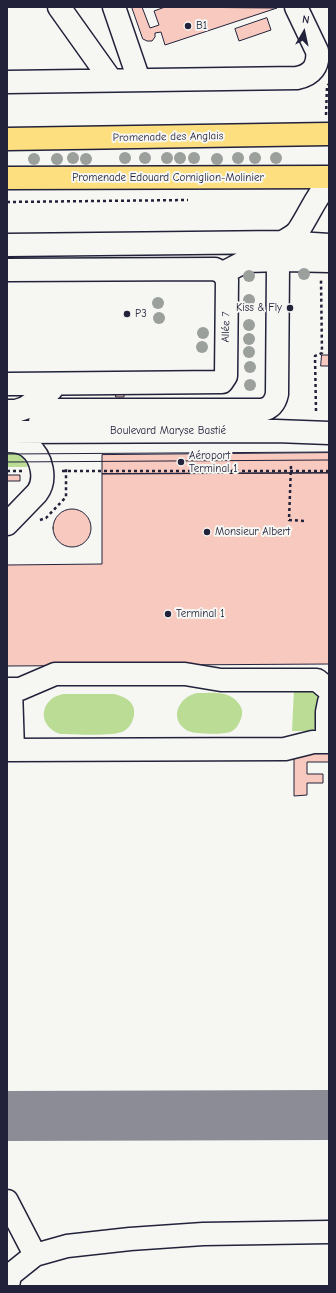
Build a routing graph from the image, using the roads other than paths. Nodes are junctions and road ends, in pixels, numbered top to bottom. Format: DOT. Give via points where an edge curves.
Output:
graph roads {
  1 [pos="59,7"];
  2 [pos="114,7"];
  3 [pos="296,7"];
  4 [pos="111,80"];
  5 [pos="139,80"];
  6 [pos="7,82"];
  7 [pos="327,127"];
  8 [pos="7,139"];
  9 [pos="329,176"];
  10 [pos="7,178"];
  11 [pos="329,182"];
  12 [pos="7,245"];
  13 [pos="329,245"];
  14 [pos="283,251"];
  15 [pos="325,269"];
  16 [pos="7,270"];
  17 [pos="223,273"];
  18 [pos="7,384"];
  19 [pos="7,399"];
  20 [pos="46,404"];
  21 [pos="7,411"];
  22 [pos="322,417"];
  23 [pos="7,422"];
  24 [pos="7,432"];
  25 [pos="329,433"];
  26 [pos="7,441"];
  27 [pos="7,524"];
  28 [pos="9,689"];
  29 [pos="329,690"];
  30 [pos="329,702"];
  31 [pos="328,742"];
  32 [pos="10,750"];
  33 [pos="7,1201"];
  34 [pos="329,1232"];
  35 [pos="35,1255"];
  36 [pos="8,1279"];
  1 -- 4 [label="street"];
  2 -- 5 [label="street"];
  3 -- 5 [label="street" via="318,56 315,68 305,76"];
  4 -- 5 [label="street"];
  4 -- 6 [label="street"];
  7 -- 8 [label="main road, Promenade des Anglais"];
  9 -- 10 [label="main road, Promenade Edouard Corniglion-Molinier"];
  11 -- 14 [label="street" via="316,198 298,231 289,238"];
  12 -- 14 [label="street"];
  13 -- 14 [label="street"];
  14 -- 15 [label="street"];
  14 -- 17 [label="street" via="246,261"];
  14 -- 20 [label="street" via="277,268 277,394 271,407 262,410 180,410"];
  16 -- 17 [label="street" via="215,269"];
  17 -- 20 [label="street, Allée 7" via="227,280 226,376 222,382"];
  18 -- 20 [label="street, Allée 7"];
  19 -- 20 [label="street"];
  20 -- 21 [label="street"];
  20 -- 22 [label="street" via="290,421"];
  20 -- 23 [label="street"];
  24 -- 25 [label="street, Boulevard Maryse Bastié"];
  26 -- 27 [label="street" via="28,446 35,454 43,478 41,488"];
  28 -- 29 [label="street" via="20,689 55,674 185,674 221,680 317,680"];
  28 -- 32 [label="street"];
  30 -- 31 [label="street"];
  31 -- 32 [label="street" via="314,742 285,749"];
  33 -- 35 [label="street"];
  34 -- 35 [label="street" via="203,1234 130,1239 67,1246"];
  35 -- 36 [label="street"];
}
